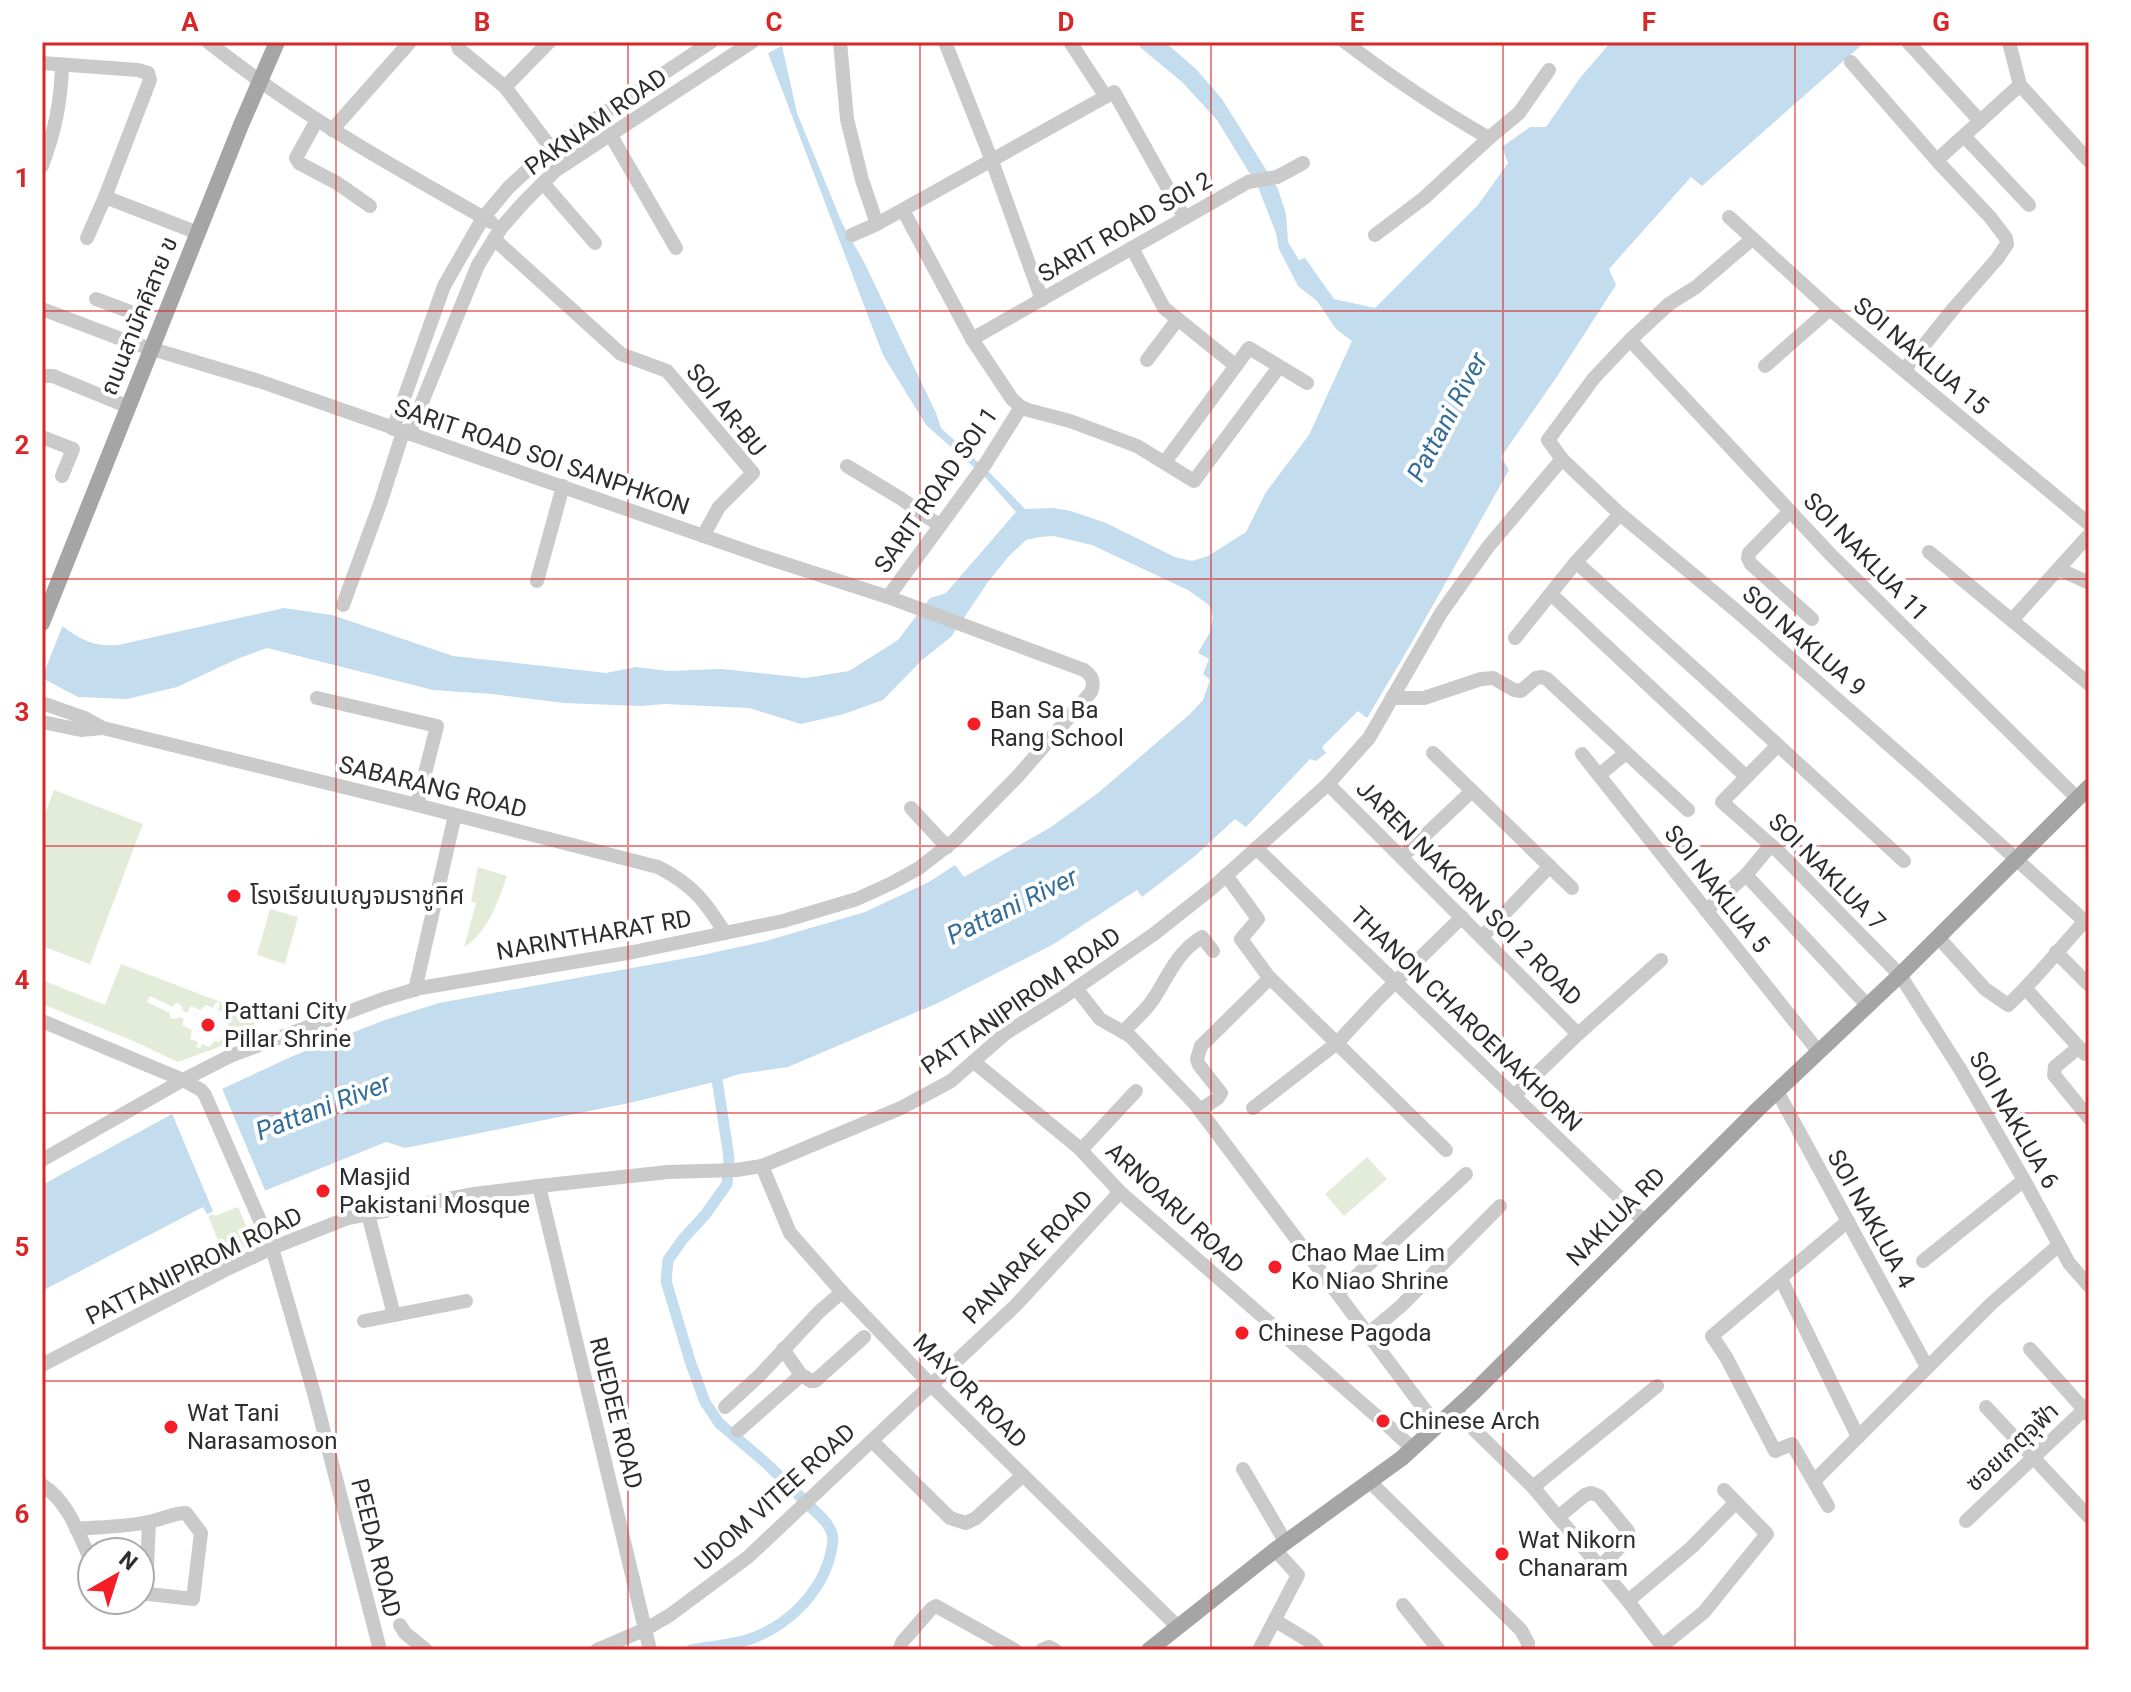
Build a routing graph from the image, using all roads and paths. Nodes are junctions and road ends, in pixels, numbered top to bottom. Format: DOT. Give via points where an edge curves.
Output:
graph roads {
  1 [pos="208,42"];
  2 [pos="277,42"];
  3 [pos="410,42"];
  4 [pos="457,42"];
  5 [pos="549,42"];
  6 [pos="711,42"];
  7 [pos="720,42"];
  8 [pos="752,42"];
  9 [pos="840,42"];
  10 [pos="945,42"];
  11 [pos="1070,42"];
  12 [pos="1345,42"];
  13 [pos="1908,42"];
  14 [pos="2009,42"];
  15 [pos="728,57"];
  16 [pos="1851,62"];
  17 [pos="42,63"];
  18 [pos="62,65"];
  19 [pos="1549,70"];
  20 [pos="259,81"];
  21 [pos="2020,85"];
  22 [pos="505,87"];
  23 [pos="1110,95"];
  24 [pos="317,120"];
  25 [pos="1980,121"];
  26 [pos="332,130"];
  27 [pos="48,131"];
  28 [pos="610,134"];
  29 [pos="1964,136"];
  30 [pos="1489,138"];
  31 [pos="551,148"];
  32 [pos="1937,160"];
  33 [pos="992,161"];
  34 [pos="2089,161"];
  35 [pos="1303,163"];
  36 [pos="42,166"];
  37 [pos="543,183"];
  38 [pos="105,197"];
  39 [pos="2029,205"];
  40 [pos="370,206"];
  41 [pos="903,210"];
  42 [pos="1184,217"];
  43 [pos="1729,217"];
  44 [pos="483,218"];
  45 [pos="877,224"];
  46 [pos="198,233"];
  47 [pos="498,234"];
  48 [pos="852,235"];
  49 [pos="1375,235"];
  50 [pos="87,238"];
  51 [pos="1752,239"];
  52 [pos="595,243"];
  53 [pos="676,248"];
  54 [pos="1132,248"];
  55 [pos="96,299"];
  56 [pos="1042,300"];
  57 [pos="42,309"];
  58 [pos="1830,309"];
  59 [pos="1178,319"];
  60 [pos="972,339"];
  61 [pos="1630,340"];
  62 [pos="129,342"];
  63 [pos="153,348"];
  64 [pos="1147,360"];
  65 [pos="1236,366"];
  66 [pos="1765,366"];
  67 [pos="1279,367"];
  68 [pos="1904,370"];
  69 [pos="42,376"];
  70 [pos="1307,383"];
  71 [pos="129,407"];
  72 [pos="1021,407"];
  73 [pos="402,432"];
  74 [pos="42,437"];
  75 [pos="1562,459"];
  76 [pos="1165,462"];
  77 [pos="847,466"];
  78 [pos="62,476"];
  79 [pos="563,486"];
  80 [pos="1790,511"];
  81 [pos="1620,514"];
  82 [pos="2089,524"];
  83 [pos="939,525"];
  84 [pos="2089,535"];
  85 [pos="703,536"];
  86 [pos="1929,552"];
  87 [pos="1576,562"];
  88 [pos="2059,569"];
  89 [pos="537,581"];
  90 [pos="2088,582"];
  91 [pos="1551,594"];
  92 [pos="888,597"];
  93 [pos="343,605"];
  94 [pos="45,615"];
  95 [pos="1812,619"];
  96 [pos="2012,620"];
  97 [pos="1515,638"];
  98 [pos="1092,678"];
  99 [pos="2089,684"];
  100 [pos="317,698"];
  101 [pos="1392,698"];
  102 [pos="42,703"];
  103 [pos="42,722"];
  104 [pos="103,728"];
  105 [pos="1778,745"];
  106 [pos="1433,753"];
  107 [pos="1626,753"];
  108 [pos="1582,754"];
  109 [pos="1741,772"];
  110 [pos="1599,775"];
  111 [pos="1328,784"];
  112 [pos="1472,791"];
  113 [pos="2083,792"];
  114 [pos="417,805"];
  115 [pos="911,808"];
  116 [pos="1688,810"];
  117 [pos="455,815"];
  118 [pos="1771,845"];
  119 [pos="947,847"];
  120 [pos="1256,848"];
  121 [pos="1402,857"];
  122 [pos="2015,858"];
  123 [pos="1904,861"];
  124 [pos="1550,866"];
  125 [pos="1226,875"];
  126 [pos="1746,875"];
  127 [pos="1572,888"];
  128 [pos="1706,911"];
  129 [pos="1462,917"];
  130 [pos="2086,919"];
  131 [pos="725,933"];
  132 [pos="1482,937"];
  133 [pos="1938,937"];
  134 [pos="1213,951"];
  135 [pos="2056,952"];
  136 [pos="1661,960"];
  137 [pos="1900,975"];
  138 [pos="1270,978"];
  139 [pos="1396,982"];
  140 [pos="2089,985"];
  141 [pos="1076,988"];
  142 [pos="2026,989"];
  143 [pos="415,990"];
  144 [pos="1867,1005"];
  145 [pos="42,1021"];
  146 [pos="1123,1032"];
  147 [pos="1578,1034"];
  148 [pos="1337,1043"];
  149 [pos="2084,1048"];
  150 [pos="1818,1051"];
  151 [pos="974,1062"];
  152 [pos="183,1080"];
  153 [pos="1136,1091"];
  154 [pos="1777,1091"];
  155 [pos="1514,1096"];
  156 [pos="1253,1108"];
  157 [pos="1200,1110"];
  158 [pos="2089,1118"];
  159 [pos="1081,1150"];
  160 [pos="1446,1150"];
  161 [pos="42,1160"];
  162 [pos="762,1166"];
  163 [pos="1466,1174"];
  164 [pos="2024,1180"];
  165 [pos="539,1186"];
  166 [pos="1120,1192"];
  167 [pos="1500,1206"];
  168 [pos="368,1214"];
  169 [pos="1848,1221"];
  170 [pos="1645,1222"];
  171 [pos="2059,1245"];
  172 [pos="272,1248"];
  173 [pos="1923,1261"];
  174 [pos="1781,1279"];
  175 [pos="2089,1286"];
  176 [pos="842,1292"];
  177 [pos="1338,1293"];
  178 [pos="466,1301"];
  179 [pos="394,1315"];
  180 [pos="364,1321"];
  181 [pos="1369,1333"];
  182 [pos="864,1337"];
  183 [pos="783,1349"];
  184 [pos="2030,1349"];
  185 [pos="42,1365"];
  186 [pos="1927,1367"];
  187 [pos="800,1374"];
  188 [pos="931,1385"];
  189 [pos="1657,1386"];
  190 [pos="725,1407"];
  191 [pos="1986,1407"];
  192 [pos="1454,1410"];
  193 [pos="2087,1410"];
  194 [pos="1437,1426"];
  195 [pos="738,1431"];
  196 [pos="1858,1437"];
  197 [pos="872,1441"];
  198 [pos="1412,1448"];
  199 [pos="2035,1459"];
  200 [pos="1243,1469"];
  201 [pos="1023,1475"];
  202 [pos="1369,1481"];
  203 [pos="1814,1481"];
  204 [pos="42,1485"];
  205 [pos="1533,1487"];
  206 [pos="1724,1490"];
  207 [pos="1736,1502"];
  208 [pos="1828,1506"];
  209 [pos="1558,1517"];
  210 [pos="2089,1517"];
  211 [pos="1966,1521"];
  212 [pos="149,1522"];
  213 [pos="76,1529"];
  214 [pos="79,1536"];
  215 [pos="148,1536"];
  216 [pos="1280,1546"];
  217 [pos="1600,1567"];
  218 [pos="156,1595"];
  219 [pos="1628,1601"];
  220 [pos="1403,1605"];
  221 [pos="1276,1621"];
  222 [pos="400,1625"];
  223 [pos="1178,1627"];
  224 [pos="646,1629"];
  225 [pos="1663,1648"];
  226 [pos="380,1650"];
  227 [pos="426,1650"];
  228 [pos="597,1650"];
  229 [pos="650,1650"];
  230 [pos="899,1650"];
  231 [pos="1015,1650"];
  232 [pos="1042,1650"];
  233 [pos="1055,1650"];
  234 [pos="1149,1650"];
  235 [pos="1259,1650"];
  236 [pos="1318,1650"];
  237 [pos="1439,1650"];
  238 [pos="1528,1650"];
  1 -- 20 [label="street"];
  2 -- 20 [label="main road, ถนนสามัคคีสาย ข"];
  3 -- 26 [label="street"];
  4 -- 22 [label="street"];
  5 -- 22 [label="street"];
  6 -- 31 [label="street, PAKNAM ROAD"];
  7 -- 15 [label="street"];
  8 -- 15 [label="street, PAKNAM ROAD"];
  9 -- 45 [label="street" via="847,119"];
  10 -- 33 [label="street"];
  11 -- 23 [label="street"];
  12 -- 30 [label="street"];
  13 -- 25 [label="street"];
  14 -- 21 [label="street"];
  15 -- 28 [label="street, PAKNAM ROAD"];
  16 -- 32 [label="street"];
  17 -- 18 [label="street"];
  18 -- 27 [label="street" via="61,94"];
  18 -- 38 [label="street" via="148,73 150,80"];
  19 -- 30 [label="street" via="1519,113"];
  20 -- 24 [label="street"];
  20 -- 46 [label="main road, ถนนสามัคคีสาย ข"];
  21 -- 25 [label="street"];
  21 -- 34 [label="street"];
  22 -- 31 [label="street"];
  23 -- 33 [label="street"];
  23 -- 42 [label="street"];
  24 -- 26 [label="street"];
  24 -- 40 [label="street" via="296,158 299,163"];
  25 -- 29 [label="street"];
  26 -- 44 [label="street"];
  27 -- 36 [label="street"];
  28 -- 37 [label="street, PAKNAM ROAD"];
  28 -- 53 [label="street"];
  29 -- 32 [label="street"];
  29 -- 39 [label="street"];
  30 -- 49 [label="street"];
  31 -- 44 [label="street, PAKNAM ROAD"];
  32 -- 68 [label="street" via="2002,231 2007,244"];
  33 -- 41 [label="street"];
  33 -- 56 [label="street"];
  35 -- 42 [label="street, SARIT ROAD SOI 2" via="1277,177 1248,182"];
  37 -- 47 [label="street, PAKNAM ROAD"];
  37 -- 52 [label="street"];
  38 -- 46 [label="street"];
  38 -- 50 [label="street"];
  41 -- 45 [label="street"];
  41 -- 60 [label="street"];
  42 -- 54 [label="street, SARIT ROAD SOI 2"];
  43 -- 51 [label="street, SOI NAKLUA 15"];
  44 -- 47 [label="street"];
  44 -- 73 [label="street, PAKNAM ROAD" via="444,286"];
  45 -- 48 [label="street"];
  46 -- 63 [label="main road, ถนนสามัคคีสาย ข"];
  47 -- 73 [label="street, PAKNAM ROAD" via="478,265"];
  47 -- 85 [label="street, SOI AR-BU" via="621,354 667,371 753,473 719,507"];
  51 -- 58 [label="street, SOI NAKLUA 15"];
  51 -- 61 [label="street"];
  54 -- 56 [label="street, SARIT ROAD SOI 2"];
  54 -- 59 [label="street" via="1164,308"];
  55 -- 62 [label="street" via="136,314"];
  56 -- 60 [label="street, SARIT ROAD SOI 2"];
  57 -- 62 [label="street, SARIT ROAD SOI SANPHKON"];
  58 -- 66 [label="street"];
  58 -- 68 [label="street, SOI NAKLUA 15"];
  59 -- 64 [label="street"];
  59 -- 65 [label="street"];
  60 -- 72 [label="street"];
  61 -- 75 [label="street, SOI NAKLUA 9" via="1548,440"];
  61 -- 80 [label="street, SOI NAKLUA 11"];
  62 -- 63 [label="street, SARIT ROAD SOI SANPHKON"];
  63 -- 71 [label="main road, ถนนสามัคคีสาย ข"];
  63 -- 73 [label="street, SARIT ROAD SOI SANPHKON"];
  65 -- 67 [label="street" via="1249,348"];
  65 -- 76 [label="street"];
  67 -- 70 [label="street"];
  67 -- 76 [label="street" via="1194,481"];
  68 -- 82 [label="street, SOI NAKLUA 15"];
  69 -- 71 [label="street"];
  71 -- 94 [label="main road, ถนนสามัคคีสาย ข"];
  72 -- 76 [label="street" via="1137,446"];
  72 -- 83 [label="street, SARIT ROAD SOI 1"];
  73 -- 79 [label="street, SARIT ROAD SOI SANPHKON"];
  73 -- 93 [label="street"];
  74 -- 78 [label="street" via="73,449"];
  75 -- 81 [label="street, SOI NAKLUA 9"];
  75 -- 101 [label="street, PATTANIPIROM ROAD" via="1441,613"];
  77 -- 83 [label="street"];
  79 -- 85 [label="street, SARIT ROAD SOI SANPHKON"];
  79 -- 89 [label="street"];
  80 -- 95 [label="street" via="1748,558"];
  80 -- 113 [label="street, SOI NAKLUA 11" via="1908,633"];
  81 -- 87 [label="street"];
  81 -- 122 [label="street, SOI NAKLUA 9"];
  83 -- 92 [label="street, SARIT ROAD SOI 1"];
  84 -- 88 [label="street"];
  85 -- 92 [label="street, SARIT ROAD SOI SANPHKON"];
  86 -- 96 [label="street"];
  87 -- 91 [label="street"];
  87 -- 105 [label="street"];
  88 -- 90 [label="street"];
  88 -- 96 [label="street"];
  91 -- 97 [label="street"];
  91 -- 109 [label="street"];
  92 -- 98 [label="street, SARIT ROAD SOI SANPHKON" via="1084,670"];
  96 -- 99 [label="street"];
  98 -- 119 [label="street, NARINTHARAT RD" via="1091,692"];
  100 -- 114 [label="street" via="437,726"];
  101 -- 107 [label="street" via="1424,698 1493,678 1521,691 1542,677"];
  101 -- 111 [label="street, PATTANIPIROM ROAD" via="1369,738"];
  102 -- 104 [label="street, SABARANG ROAD"];
  103 -- 104 [label="street, SABARANG ROAD" via="81,730"];
  104 -- 114 [label="street, SABARANG ROAD"];
  105 -- 118 [label="street, SOI NAKLUA 7" via="1722,802"];
  105 -- 123 [label="street"];
  106 -- 112 [label="street"];
  107 -- 110 [label="street"];
  107 -- 116 [label="street"];
  108 -- 110 [label="street, SOI NAKLUA 5"];
  110 -- 128 [label="street, SOI NAKLUA 5"];
  111 -- 120 [label="street, PATTANIPIROM ROAD"];
  111 -- 121 [label="street, JAREN NAKORN SOI 2 ROAD"];
  112 -- 121 [label="street"];
  112 -- 124 [label="street"];
  113 -- 122 [label="main road, NAKLUA RD"];
  114 -- 117 [label="street, SABARANG ROAD"];
  115 -- 119 [label="street"];
  117 -- 131 [label="street, SABARANG ROAD" via="658,867 706,902"];
  117 -- 143 [label="street"];
  118 -- 126 [label="street"];
  118 -- 137 [label="street, SOI NAKLUA 7"];
  119 -- 131 [label="street, NARINTHARAT RD" via="919,868 857,899"];
  120 -- 125 [label="street, PATTANIPIROM ROAD"];
  120 -- 139 [label="street, THANON CHAROENAKHORN"];
  121 -- 129 [label="street, JAREN NAKORN SOI 2 ROAD"];
  122 -- 130 [label="street, SOI NAKLUA 9"];
  122 -- 133 [label="main road, NAKLUA RD"];
  124 -- 127 [label="street"];
  124 -- 132 [label="street"];
  125 -- 138 [label="street" via="1258,919 1241,939"];
  125 -- 141 [label="street, PATTANIPIROM ROAD"];
  126 -- 128 [label="street"];
  126 -- 144 [label="street"];
  128 -- 150 [label="street, SOI NAKLUA 5"];
  129 -- 132 [label="street, JAREN NAKORN SOI 2 ROAD"];
  129 -- 139 [label="street"];
  130 -- 135 [label="street"];
  131 -- 143 [label="street, NARINTHARAT RD"];
  132 -- 147 [label="street, JAREN NAKORN SOI 2 ROAD"];
  133 -- 137 [label="main road, NAKLUA RD"];
  133 -- 142 [label="street" via="1985,989 2008,1005"];
  134 -- 146 [label="street" via="1202,937 1196,941"];
  135 -- 140 [label="street"];
  135 -- 142 [label="street"];
  136 -- 147 [label="street"];
  137 -- 144 [label="main road, NAKLUA RD"];
  137 -- 164 [label="street, SOI NAKLUA 6"];
  138 -- 148 [label="street"];
  138 -- 157 [label="street" via="1201,1046 1199,1065 1221,1093"];
  139 -- 148 [label="street"];
  139 -- 155 [label="street, THANON CHAROENAKHORN"];
  141 -- 146 [label="street" via="1100,1019"];
  141 -- 151 [label="street, PATTANIPIROM ROAD" via="1006,1033"];
  142 -- 149 [label="street"];
  143 -- 152 [label="street, NARINTHARAT RD" via="230,1056"];
  144 -- 150 [label="main road, NAKLUA RD"];
  145 -- 152 [label="street"];
  146 -- 157 [label="street"];
  147 -- 155 [label="street"];
  148 -- 156 [label="street"];
  148 -- 160 [label="street"];
  149 -- 158 [label="street" via="2055,1067 2054,1075"];
  150 -- 154 [label="main road, NAKLUA RD"];
  151 -- 159 [label="street, ARNOARU ROAD"];
  151 -- 162 [label="street, PATTANIPIROM ROAD" via="901,1108"];
  152 -- 161 [label="street, NARINTHARAT RD"];
  152 -- 172 [label="street, PEEDA ROAD" via="205,1095"];
  153 -- 159 [label="street"];
  154 -- 169 [label="street, SOI NAKLUA 4"];
  154 -- 170 [label="main road, NAKLUA RD"];
  155 -- 170 [label="street, THANON CHAROENAKHORN"];
  157 -- 177 [label="street"];
  159 -- 166 [label="street, ARNOARU ROAD"];
  162 -- 165 [label="street, PATTANIPIROM ROAD"];
  162 -- 176 [label="street, MAYOR ROAD" via="790,1233"];
  163 -- 177 [label="street"];
  164 -- 171 [label="street, SOI NAKLUA 6"];
  164 -- 173 [label="street"];
  165 -- 168 [label="street, PATTANIPIROM ROAD"];
  165 -- 224 [label="street, RUEDEE ROAD"];
  166 -- 188 [label="street, PANARAE ROAD" via="1016,1305"];
  166 -- 198 [label="street, ARNOARU ROAD"];
  167 -- 181 [label="street"];
  168 -- 172 [label="street, PATTANIPIROM ROAD"];
  168 -- 179 [label="street"];
  169 -- 174 [label="street"];
  169 -- 186 [label="street, SOI NAKLUA 4"];
  170 -- 192 [label="main road, NAKLUA RD"];
  171 -- 175 [label="street, SOI NAKLUA 6"];
  171 -- 186 [label="street"];
  172 -- 185 [label="street, PATTANIPIROM ROAD"];
  172 -- 226 [label="street, PEEDA ROAD"];
  174 -- 196 [label="street"];
  174 -- 203 [label="street" via="1712,1336 1775,1451 1792,1444"];
  176 -- 183 [label="street"];
  176 -- 188 [label="street, MAYOR ROAD"];
  177 -- 181 [label="street"];
  178 -- 179 [label="street"];
  179 -- 180 [label="street"];
  181 -- 194 [label="street"];
  182 -- 187 [label="street" via="815,1381"];
  183 -- 187 [label="street"];
  183 -- 190 [label="street"];
  184 -- 193 [label="street"];
  186 -- 196 [label="street"];
  187 -- 195 [label="street"];
  188 -- 197 [label="street, UDOM VITEE ROAD"];
  188 -- 201 [label="street, MAYOR ROAD"];
  189 -- 205 [label="street"];
  191 -- 199 [label="street"];
  192 -- 194 [label="main road, NAKLUA RD"];
  192 -- 205 [label="street"];
  193 -- 199 [label="street, ซอยเกตุจุฟ้า"];
  194 -- 198 [label="main road, NAKLUA RD"];
  196 -- 203 [label="street"];
  197 -- 201 [label="street" via="950,1518 966,1523"];
  197 -- 224 [label="street, UDOM VITEE ROAD" via="748,1557"];
  198 -- 202 [label="main road, NAKLUA RD"];
  199 -- 210 [label="street"];
  199 -- 211 [label="street, ซอยเกตุจุฟ้า"];
  200 -- 216 [label="street"];
  201 -- 223 [label="street, MAYOR ROAD"];
  202 -- 216 [label="main road, NAKLUA RD"];
  202 -- 238 [label="street" via="1521,1630"];
  203 -- 208 [label="street"];
  204 -- 213 [label="street" via="59,1498"];
  205 -- 209 [label="street"];
  206 -- 207 [label="street"];
  207 -- 219 [label="street"];
  207 -- 225 [label="street" via="1767,1534 1704,1612"];
  209 -- 217 [label="street"];
  209 -- 217 [label="street" via="1585,1495 1599,1496 1629,1536"];
  212 -- 213 [label="street"];
  212 -- 215 [label="street"];
  212 -- 218 [label="street" via="186,1513 201,1533 193,1599"];
  213 -- 214 [label="street"];
  216 -- 221 [label="street" via="1298,1575"];
  216 -- 223 [label="main road, NAKLUA RD"];
  217 -- 219 [label="street"];
  219 -- 225 [label="street"];
  220 -- 237 [label="street"];
  221 -- 235 [label="street"];
  221 -- 236 [label="street"];
  222 -- 227 [label="street"];
  223 -- 234 [label="main road, NAKLUA RD"];
  224 -- 228 [label="street, UDOM VITEE ROAD"];
  224 -- 229 [label="street, RUEDEE ROAD"];
  230 -- 231 [label="street" via="936,1606"];
  232 -- 233 [label="street"];
}
